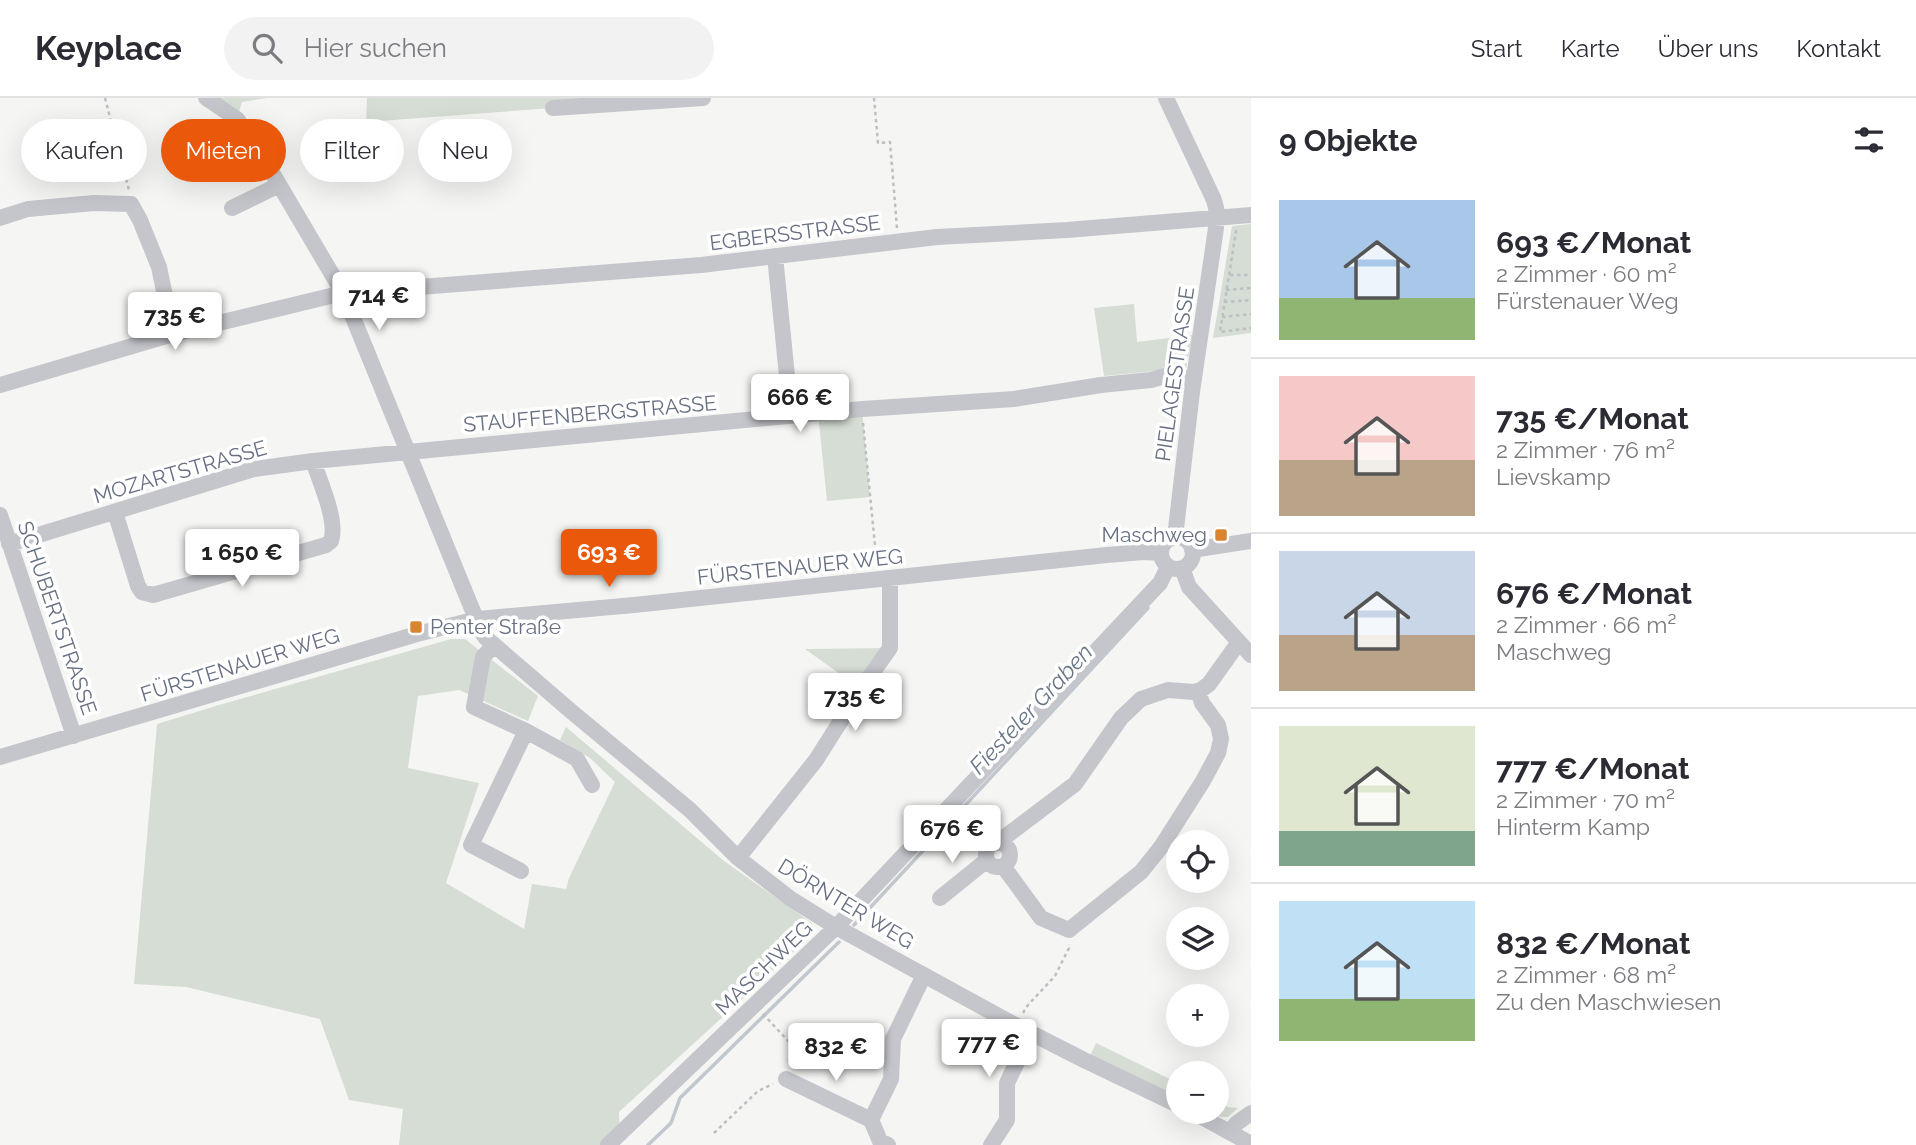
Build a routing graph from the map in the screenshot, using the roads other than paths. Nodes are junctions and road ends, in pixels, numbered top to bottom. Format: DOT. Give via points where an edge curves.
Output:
graph roads {
  1 [pos="205,98"];
  2 [pos="702,98"];
  3 [pos="1166,98"];
  4 [pos="553,108"];
  5 [pos="279,185"];
  6 [pos="232,208"];
  7 [pos="1251,215"];
  8 [pos="1217,217"];
  9 [pos="0,218"];
  10 [pos="775,256"];
  11 [pos="343,293"];
  12 [pos="173,334"];
  13 [pos="1194,379"];
  14 [pos="0,385"];
  15 [pos="791,416"];
  16 [pos="407,453"];
  17 [pos="313,461"];
  18 [pos="115,512"];
  19 [pos="0,515"];
  20 [pos="1175,537"];
  21 [pos="1251,541"];
  22 [pos="9,544"];
  23 [pos="1192,550"];
  24 [pos="1170,563"];
  25 [pos="884,579"];
  26 [pos="477,619"];
  27 [pos="1239,642"];
  28 [pos="494,645"];
  29 [pos="1251,655"];
  30 [pos="1198,691"];
  31 [pos="526,731"];
  32 [pos="74,736"];
  33 [pos="0,757"];
  34 [pos="592,785"];
  35 [pos="997,843"];
  36 [pos="986,858"];
  37 [pos="738,859"];
  38 [pos="1003,866"];
  39 [pos="521,871"];
  40 [pos="940,898"];
  41 [pos="836,928"];
  42 [pos="924,975"];
  43 [pos="1024,1029"];
  44 [pos="786,1079"];
  45 [pos="1166,1099"];
  46 [pos="1251,1113"];
  47 [pos="871,1120"];
  48 [pos="1216,1124"];
  49 [pos="1230,1131"];
  50 [pos="1251,1144"];
  51 [pos="608,1145"];
  52 [pos="888,1145"];
  53 [pos="991,1145"];
  1 -- 5 [label="street" via="237,120"];
  2 -- 4 [label="street"];
  3 -- 8 [label="street" via="1214,200"];
  5 -- 6 [label="street"];
  5 -- 11 [label="street"];
  7 -- 8 [label="street, EGBERSSTRASSE"];
  8 -- 10 [label="street, EGBERSSTRASSE" via="937,237"];
  8 -- 13 [label="street, PIELAGESTRASSE"];
  9 -- 12 [label="street" via="28,209 131,204 159,267"];
  10 -- 11 [label="street, EGBERSSTRASSE"];
  10 -- 15 [label="street"];
  11 -- 12 [label="street, EGBERSSTRASSE"];
  11 -- 16 [label="street"];
  12 -- 14 [label="street, EGBERSSTRASSE"];
  13 -- 15 [label="street, STAUFFENBERGSTRASSE" via="1173,376 1014,399"];
  13 -- 20 [label="street, PIELAGESTRASSE"];
  15 -- 16 [label="street, STAUFFENBERGSTRASSE"];
  16 -- 17 [label="street, MOZARTSTRASSE"];
  16 -- 26 [label="street"];
  17 -- 18 [label="street, MOZARTSTRASSE" via="254,469"];
  17 -- 18 [label="street" via="331,517 331,541 153,595 138,586"];
  18 -- 22 [label="street, MOZARTSTRASSE"];
  19 -- 22 [label="street, SCHUBERTSTRASSE"];
  20 -- 23 [label="street" via="1188,542"];
  20 -- 24 [label="street" via="1166,541"];
  21 -- 23 [label="street"];
  22 -- 32 [label="street, SCHUBERTSTRASSE"];
  23 -- 24 [label="street" via="1189,563"];
  24 -- 25 [label="street, FÜRSTENAUER WEG" via="1144,552"];
  24 -- 27 [label="street"];
  24 -- 41 [label="street, MASCHWEG" via="1160,583"];
  25 -- 26 [label="street, FÜRSTENAUER WEG"];
  25 -- 37 [label="street" via="890,649 816,760"];
  26 -- 28 [label="street, DÖRNTER WEG"];
  26 -- 32 [label="street, FÜRSTENAUER WEG"];
  27 -- 29 [label="street"];
  27 -- 30 [label="street" via="1209,684"];
  28 -- 31 [label="street" via="484,657 474,707"];
  28 -- 37 [label="street, DÖRNTER WEG" via="690,810"];
  30 -- 35 [label="street" via="1168,690 1141,699 1121,718 1075,784"];
  30 -- 38 [label="street" via="1218,726 1218,753 1141,872 1069,930 1041,918"];
  31 -- 34 [label="street" via="577,760"];
  31 -- 39 [label="street" via="471,845"];
  32 -- 33 [label="street, FÜRSTENAUER WEG"];
  35 -- 36 [label="street" via="989,847"];
  35 -- 38 [label="street" via="1010,852"];
  36 -- 38 [label="street" via="992,866"];
  36 -- 40 [label="street"];
  37 -- 41 [label="street, DÖRNTER WEG"];
  41 -- 42 [label="street, DÖRNTER WEG"];
  41 -- 51 [label="street, MASCHWEG"];
  42 -- 43 [label="street, DÖRNTER WEG"];
  42 -- 47 [label="street" via="893,1039 891,1079"];
  43 -- 45 [label="street, DÖRNTER WEG"];
  43 -- 53 [label="street" via="1007,1083 1007,1120"];
  44 -- 47 [label="street"];
  46 -- 49 [label="street"];
  47 -- 52 [label="street" via="880,1141"];
  48 -- 49 [label="street"];
  49 -- 50 [label="street"];
}
